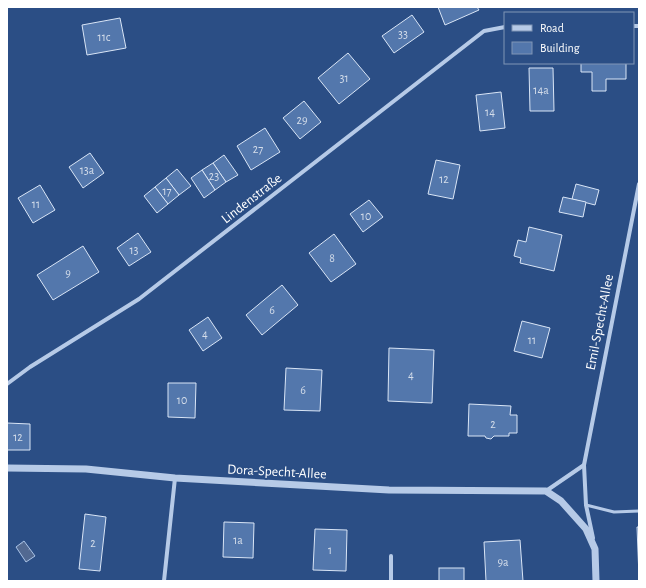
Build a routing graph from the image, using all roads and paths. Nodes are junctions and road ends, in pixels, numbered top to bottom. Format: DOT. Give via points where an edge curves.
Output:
graph roads {
  1 [pos="504,27"];
  2 [pos="639,184"];
  3 [pos="7,384"];
  4 [pos="584,465"];
  5 [pos="7,468"];
  6 [pos="175,478"];
  7 [pos="546,491"];
  8 [pos="586,505"];
  9 [pos="639,511"];
  10 [pos="595,549"];
  11 [pos="391,556"];
  12 [pos="164,581"];
  13 [pos="391,581"];
  14 [pos="596,581"];
  1 -- 3 [label="street, Lindenstraße" via="484,31 139,299"];
  2 -- 4 [label="street, Emil-Specht-Allee"];
  4 -- 7 [label="street"];
  4 -- 8 [label="street, Emil-Specht-Allee"];
  5 -- 6 [label="street, Dora-Specht-Allee" via="86,469"];
  6 -- 7 [label="street, Dora-Specht-Allee" via="389,490"];
  6 -- 12 [label="street"];
  7 -- 10 [label="street, Emil-Specht-Allee" via="561,501 586,530"];
  8 -- 9 [label="lane" via="614,512"];
  8 -- 10 [label="street, Emil-Specht-Allee"];
  10 -- 14 [label="street, Emil-Specht-Allee"];
  11 -- 13 [label="street"];
}
